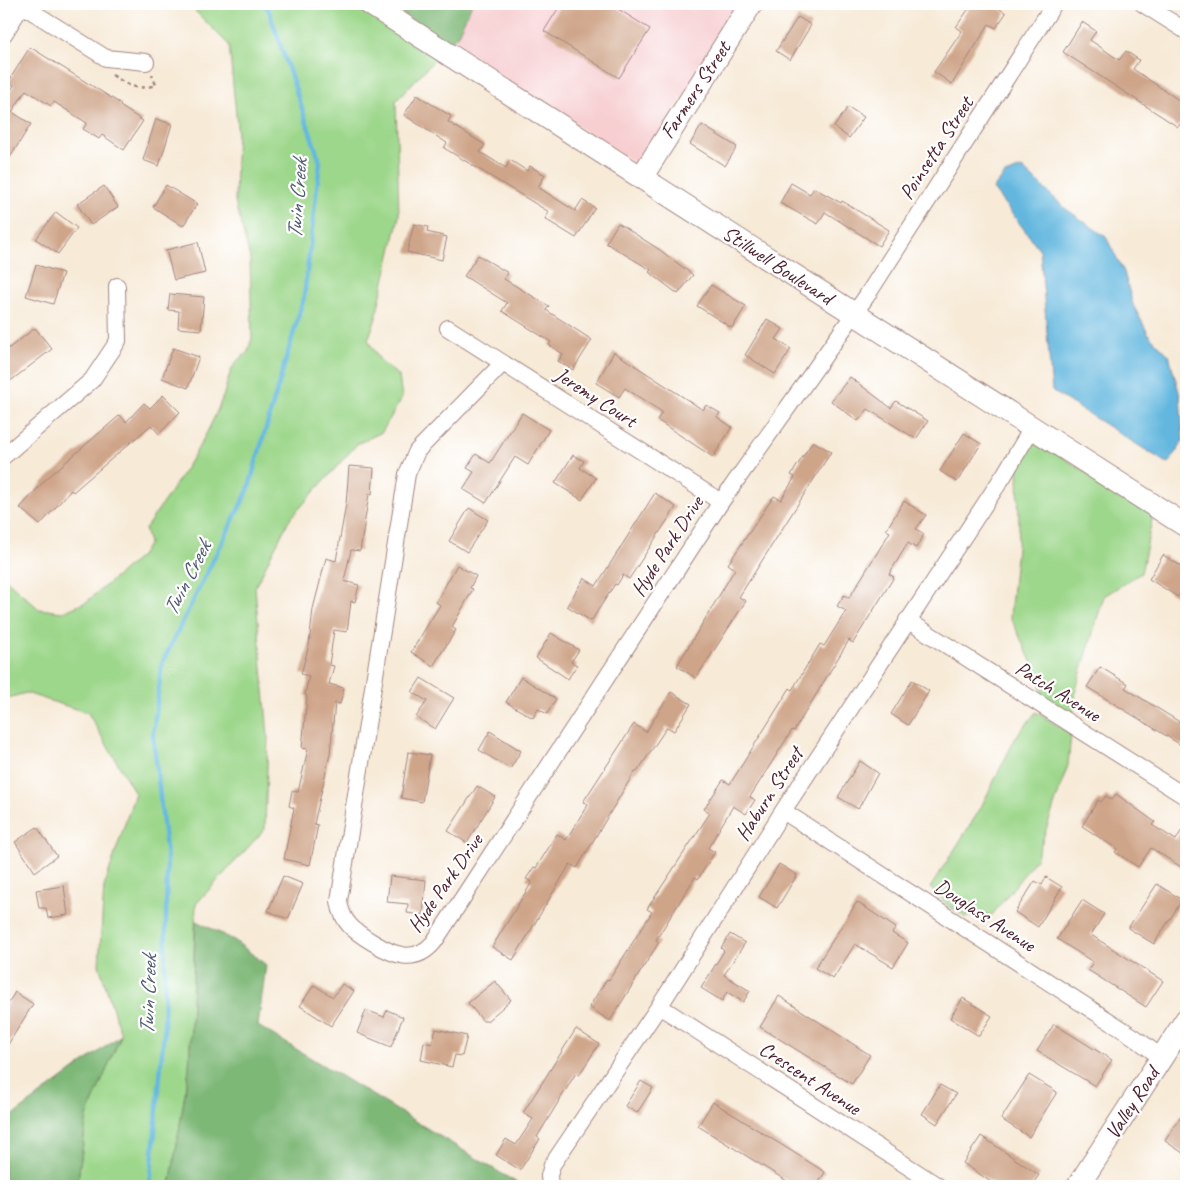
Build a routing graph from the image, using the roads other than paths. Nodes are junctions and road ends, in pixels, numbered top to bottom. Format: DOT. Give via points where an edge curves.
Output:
graph roads {
  1 [pos="21,4"];
  2 [pos="370,4"];
  3 [pos="751,4"];
  4 [pos="1054,4"];
  5 [pos="1143,4"];
  6 [pos="1186,32"];
  7 [pos="4,34"];
  8 [pos="146,62"];
  9 [pos="641,178"];
  10 [pos="117,286"];
  11 [pos="853,314"];
  12 [pos="448,328"];
  13 [pos="503,362"];
  14 [pos="1032,428"];
  15 [pos="4,456"];
  16 [pos="721,502"];
  17 [pos="1186,526"];
  18 [pos="908,620"];
  19 [pos="1186,798"];
  20 [pos="783,811"];
  21 [pos="659,1006"];
  22 [pos="1186,1020"];
  23 [pos="1162,1058"];
  24 [pos="550,1186"];
  25 [pos="938,1186"];
  26 [pos="1078,1186"];
  1 -- 7 [label="street"];
  1 -- 8 [label="street" via="106,58"];
  2 -- 9 [label="street, Stillwell Boulevard"];
  3 -- 9 [label="street, Farmers Street"];
  4 -- 11 [label="street, Poinsetta Street"];
  5 -- 6 [label="street"];
  9 -- 11 [label="street, Stillwell Boulevard"];
  10 -- 15 [label="street" via="118,342 92,380"];
  11 -- 14 [label="street, Stillwell Boulevard"];
  11 -- 16 [label="street, Hyde Park Drive"];
  12 -- 13 [label="street, Jeremy Court"];
  13 -- 16 [label="street, Jeremy Court"];
  13 -- 16 [label="street, Hyde Park Drive" via="417,451 407,474 339,901 340,912 352,930 398,956 420,954 430,947"];
  14 -- 17 [label="street, Stillwell Boulevard"];
  14 -- 18 [label="street, Haburn Street" via="1004,476"];
  18 -- 19 [label="street, Patch Avenue"];
  18 -- 20 [label="street, Haburn Street"];
  20 -- 21 [label="street, Haburn Street"];
  20 -- 23 [label="street, Douglass Avenue"];
  21 -- 24 [label="street, Haburn Street" via="552,1165"];
  21 -- 25 [label="street, Crescent Avenue"];
  22 -- 23 [label="street, Valley Road"];
  23 -- 26 [label="street, Valley Road"];
}
